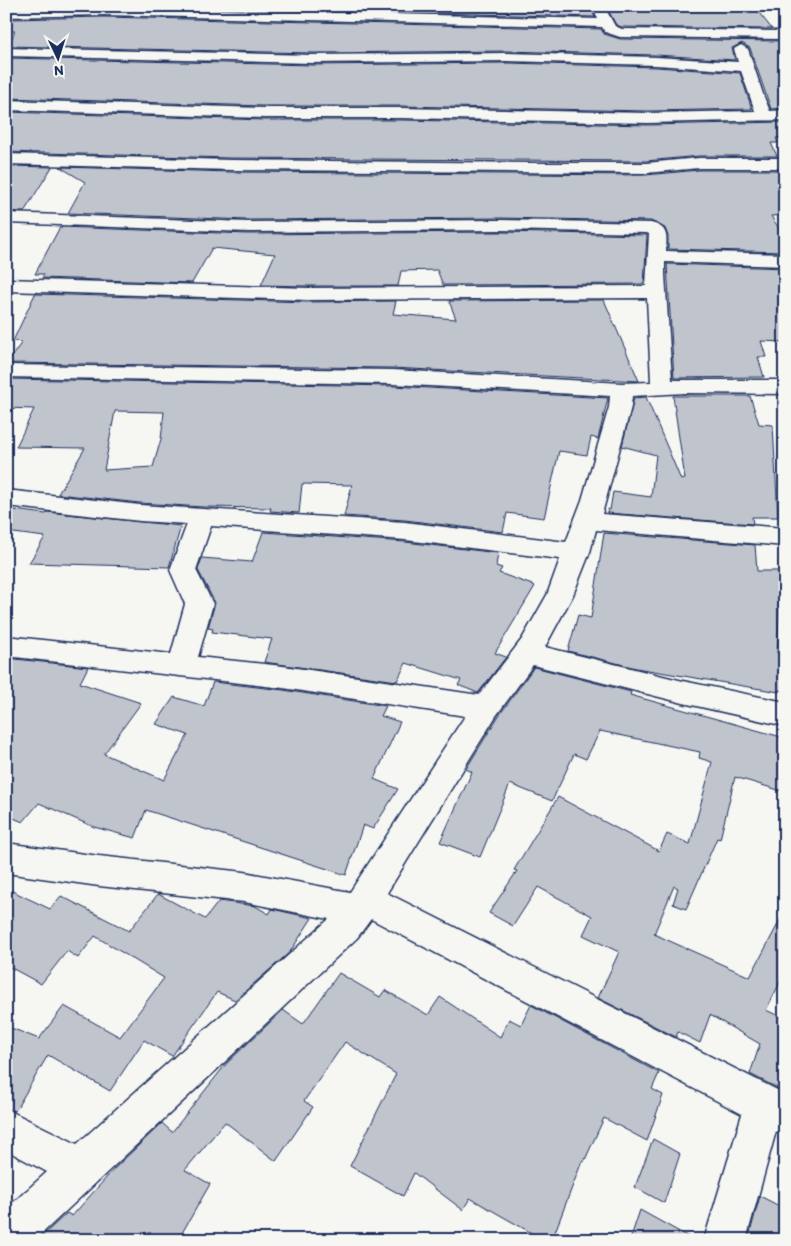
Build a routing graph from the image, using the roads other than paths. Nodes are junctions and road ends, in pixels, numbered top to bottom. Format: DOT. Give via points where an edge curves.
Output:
graph roads {
  1 [pos="597,6"];
  2 [pos="332,11"];
  3 [pos="6,13"];
  4 [pos="605,23"];
  5 [pos="737,35"];
  6 [pos="785,35"];
  7 [pos="6,52"];
  8 [pos="746,67"];
  9 [pos="6,105"];
  10 [pos="764,114"];
  11 [pos="785,115"];
  12 [pos="6,159"];
  13 [pos="785,163"];
  14 [pos="6,218"];
  15 [pos="657,256"];
  16 [pos="785,260"];
  17 [pos="6,285"];
  18 [pos="656,292"];
  19 [pos="6,371"];
  20 [pos="662,387"];
  21 [pos="785,387"];
  22 [pos="622,390"];
  23 [pos="6,498"];
  24 [pos="202,517"];
  25 [pos="588,522"];
  26 [pos="785,537"];
  27 [pos="577,552"];
  28 [pos="6,646"];
  29 [pos="527,653"];
  30 [pos="181,666"];
  31 [pos="486,708"];
  32 [pos="785,714"];
  33 [pos="6,858"];
  34 [pos="361,904"];
  35 [pos="775,1110"];
  36 [pos="6,1129"];
  37 [pos="81,1168"];
  38 [pos="6,1238"];
  39 [pos="725,1240"];
  1 -- 4 [label="street"];
  2 -- 3 [label="street" via="79,10"];
  2 -- 4 [label="street"];
  4 -- 5 [label="street" via="614,32 628,34"];
  5 -- 6 [label="street"];
  5 -- 8 [label="street"];
  7 -- 8 [label="street" via="312,59 497,57"];
  8 -- 10 [label="street"];
  9 -- 10 [label="street" via="264,113 648,118"];
  10 -- 11 [label="street"];
  12 -- 13 [label="street" via="529,168"];
  14 -- 15 [label="street" via="248,227 499,225 651,228 658,232"];
  15 -- 16 [label="street"];
  15 -- 18 [label="street"];
  17 -- 18 [label="street" via="308,294"];
  18 -- 20 [label="street"];
  19 -- 22 [label="street" via="394,377"];
  20 -- 21 [label="street"];
  20 -- 22 [label="street"];
  22 -- 25 [label="street"];
  23 -- 24 [label="street"];
  24 -- 27 [label="street" via="405,531"];
  24 -- 30 [label="street" via="184,570 200,604"];
  25 -- 26 [label="street"];
  25 -- 27 [label="street"];
  27 -- 29 [label="street" via="560,595"];
  28 -- 30 [label="street"];
  29 -- 31 [label="street"];
  29 -- 32 [label="street"];
  30 -- 31 [label="street" via="283,677"];
  31 -- 34 [label="street"];
  33 -- 34 [label="street"];
  34 -- 35 [label="street"];
  34 -- 37 [label="street" via="345,927"];
  35 -- 39 [label="street"];
  36 -- 37 [label="street"];
  37 -- 38 [label="street"];
}
